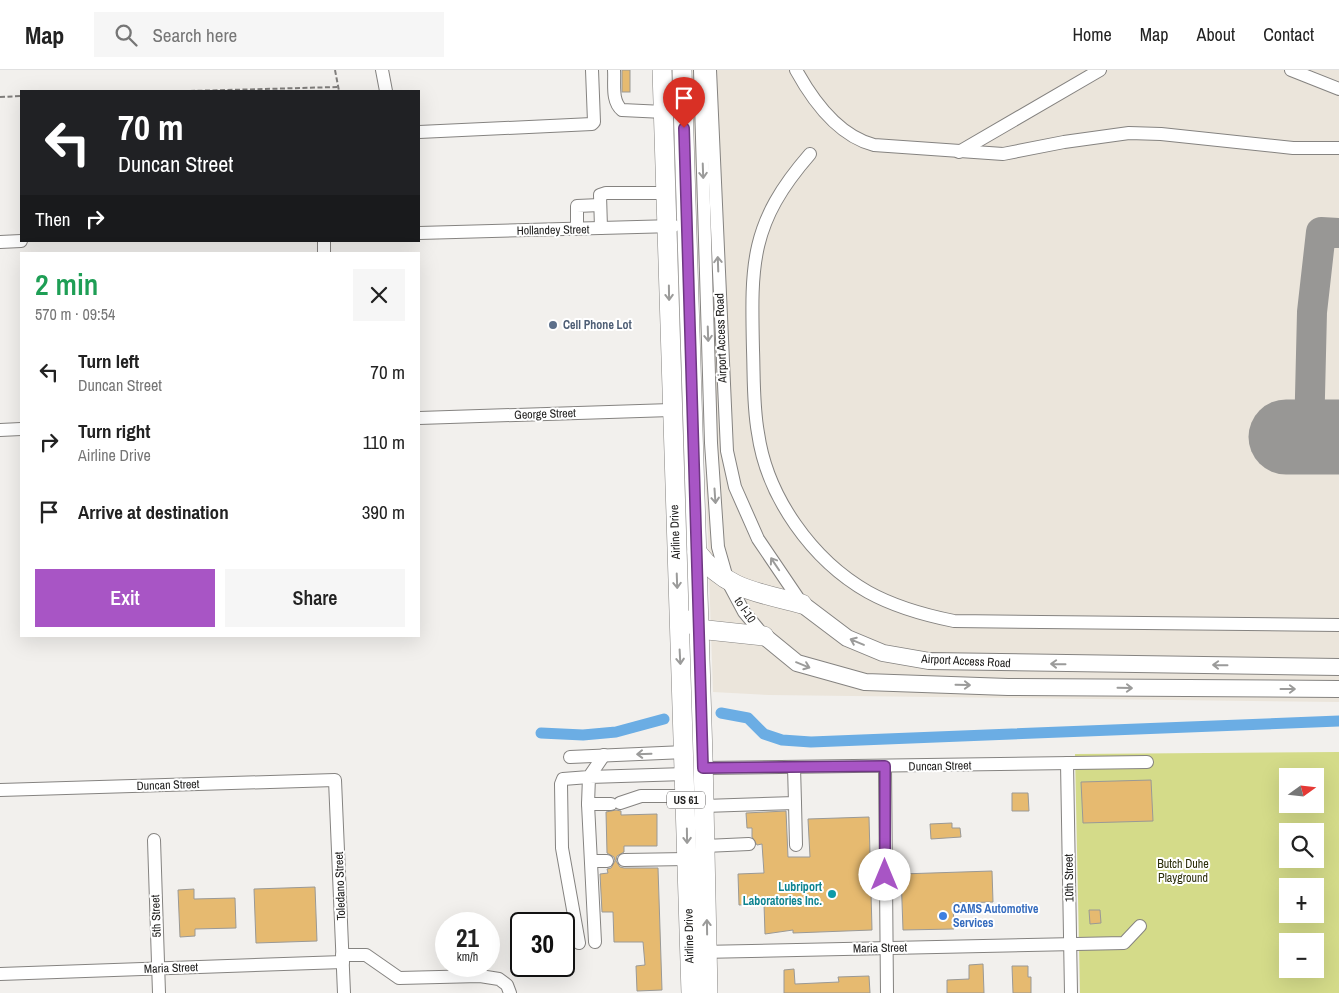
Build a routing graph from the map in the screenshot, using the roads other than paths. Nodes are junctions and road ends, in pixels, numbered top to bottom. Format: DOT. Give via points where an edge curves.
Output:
graph roads {
  1 [pos="382,70"];
  2 [pos="592,70"];
  3 [pos="614,70"];
  4 [pos="662,70"];
  5 [pos="682,70"];
  6 [pos="700,70"];
  7 [pos="710,70"];
  8 [pos="796,70"];
  9 [pos="1290,70"];
  10 [pos="1097,71"];
  11 [pos="1339,89"];
  12 [pos="386,90"];
  13 [pos="664,112"];
  14 [pos="420,132"];
  15 [pos="1339,148"];
  16 [pos="959,153"];
  17 [pos="810,154"];
  18 [pos="666,192"];
  19 [pos="600,205"];
  20 [pos="687,226"];
  21 [pos="667,227"];
  22 [pos="601,228"];
  23 [pos="577,229"];
  24 [pos="420,233"];
  25 [pos="20,241"];
  26 [pos="0,242"];
  27 [pos="671,410"];
  28 [pos="420,418"];
  29 [pos="20,429"];
  30 [pos="0,430"];
  31 [pos="696,552"];
  32 [pos="728,582"];
  33 [pos="802,604"];
  34 [pos="678,608"];
  35 [pos="1339,625"];
  36 [pos="698,629"];
  37 [pos="731,632"];
  38 [pos="764,636"];
  39 [pos="1339,666"];
  40 [pos="700,674"];
  41 [pos="1339,689"];
  42 [pos="685,752"];
  43 [pos="604,755"];
  44 [pos="570,757"];
  45 [pos="1147,762"];
  46 [pos="1067,764"];
  47 [pos="885,766"];
  48 [pos="794,768"];
  49 [pos="694,771"];
  50 [pos="588,777"];
  51 [pos="335,780"];
  52 [pos="0,790"];
  53 [pos="686,796"];
  54 [pos="794,803"];
  55 [pos="588,804"];
  56 [pos="704,806"];
  57 [pos="154,840"];
  58 [pos="749,844"];
  59 [pos="796,845"];
  60 [pos="705,846"];
  61 [pos="687,859"];
  62 [pos="624,860"];
  63 [pos="591,861"];
  64 [pos="607,861"];
  65 [pos="1140,926"];
  66 [pos="595,942"];
  67 [pos="579,943"];
  68 [pos="1070,943"];
  69 [pos="885,947"];
  70 [pos="698,952"];
  71 [pos="342,959"];
  72 [pos="158,969"];
  73 [pos="0,974"];
  74 [pos="159,993"];
  75 [pos="344,993"];
  76 [pos="510,993"];
  77 [pos="691,993"];
  78 [pos="708,993"];
  79 [pos="887,993"];
  80 [pos="1072,993"];
  1 -- 12 [label="street"];
  2 -- 14 [label="street" via="592,124"];
  3 -- 13 [label="street" via="615,102 622,110"];
  4 -- 13 [label="highway, Airline Drive / US 61"];
  5 -- 20 [label="highway, Airline Drive / US 61"];
  6 -- 32 [label="street, Airport Access Road, one-way" via="711,443 718,547"];
  33 -- 7 [label="street, Airport Access Road, one-way" via="758,539 735,488 727,451"];
  8 -- 16 [label="street" via="826,113 854,138 874,145"];
  9 -- 11 [label="street"];
  10 -- 16 [label="street"];
  13 -- 18 [label="highway, Airline Drive / US 61"];
  15 -- 16 [label="street" via="1293,148 1129,133 1003,154"];
  17 -- 35 [label="street" via="774,203 754,260 755,401 764,460 778,494 791,518 816,550 843,575 900,607 954,621"];
  18 -- 19 [label="street" via="606,193 600,195"];
  18 -- 21 [label="highway, Airline Drive / US 61"];
  19 -- 22 [label="street"];
  19 -- 23 [label="street" via="577,206"];
  20 -- 21 [label="street, Hollandey Street"];
  20 -- 31 [label="highway, Airline Drive / US 61"];
  21 -- 22 [label="street, Hollandey Street"];
  21 -- 27 [label="highway, Airline Drive / US 61, one-way"];
  22 -- 23 [label="street, Hollandey Street"];
  23 -- 24 [label="street, Hollandey Street"];
  25 -- 26 [label="street"];
  27 -- 28 [label="street, George Street"];
  27 -- 34 [label="highway, Airline Drive / US 61, one-way"];
  29 -- 30 [label="street"];
  31 -- 32 [label="highway" via="709,568"];
  31 -- 36 [label="highway, Airline Drive / US 61"];
  32 -- 33 [label="highway"];
  32 -- 38 [label="street, to I-10" via="744,612"];
  39 -- 33 [label="main road, Airport Access Road, one-way" via="929,661 883,653 847,638"];
  34 -- 36 [label="highway"];
  34 -- 42 [label="highway, Airline Drive / US 61, one-way"];
  36 -- 37 [label="highway"];
  36 -- 40 [label="highway, Airline Drive / US 61"];
  37 -- 38 [label="highway"];
  37 -- 40 [label="highway" via="709,649"];
  38 -- 41 [label="main road, Airport Access Road, one-way" via="798,663 865,682 1008,687"];
  40 -- 49 [label="highway, Airline Drive / US 61"];
  42 -- 43 [label="street, one-way"];
  42 -- 49 [label="highway, Airline Drive / US 61"];
  43 -- 44 [label="street"];
  43 -- 50 [label="street"];
  45 -- 46 [label="street, Duncan Street"];
  46 -- 47 [label="street, Duncan Street"];
  46 -- 68 [label="street, 10th Street"];
  47 -- 48 [label="street, Duncan Street"];
  47 -- 69 [label="street"];
  48 -- 49 [label="street, Duncan Street"];
  48 -- 54 [label="street"];
  49 -- 50 [label="street, Duncan Street"];
  49 -- 53 [label="highway, Airline Drive / US 61"];
  49 -- 56 [label="highway, Airline Drive / US 61"];
  50 -- 55 [label="street"];
  50 -- 67 [label="street, Duncan Street" via="563,779 561,784 562,848"];
  51 -- 52 [label="street, Duncan Street"];
  51 -- 71 [label="street, Toledano Street"];
  53 -- 55 [label="street" via="641,796 616,804"];
  53 -- 61 [label="highway, Airline Drive / US 61, one-way"];
  54 -- 56 [label="street"];
  54 -- 59 [label="street"];
  55 -- 63 [label="street"];
  56 -- 60 [label="highway, Airline Drive / US 61"];
  57 -- 72 [label="street, 5th Street"];
  58 -- 60 [label="street"];
  70 -- 60 [label="highway, Airline Drive / US 61, one-way"];
  61 -- 62 [label="street"];
  61 -- 70 [label="highway, Airline Drive / US 61"];
  63 -- 64 [label="street"];
  63 -- 66 [label="street"];
  65 -- 68 [label="street, Maria Street" via="1124,943"];
  68 -- 69 [label="street, Maria Street"];
  68 -- 80 [label="street, 10th Street"];
  69 -- 70 [label="street, Maria Street"];
  69 -- 79 [label="street"];
  70 -- 77 [label="highway, Airline Drive / US 61"];
  70 -- 78 [label="highway, Airline Drive / US 61"];
  71 -- 72 [label="street, Maria Street"];
  71 -- 75 [label="street, Toledano Street"];
  71 -- 76 [label="street, Maria Street" via="366,954 399,978 499,978"];
  72 -- 73 [label="street, Maria Street"];
  72 -- 74 [label="street, 5th Street"];
}
